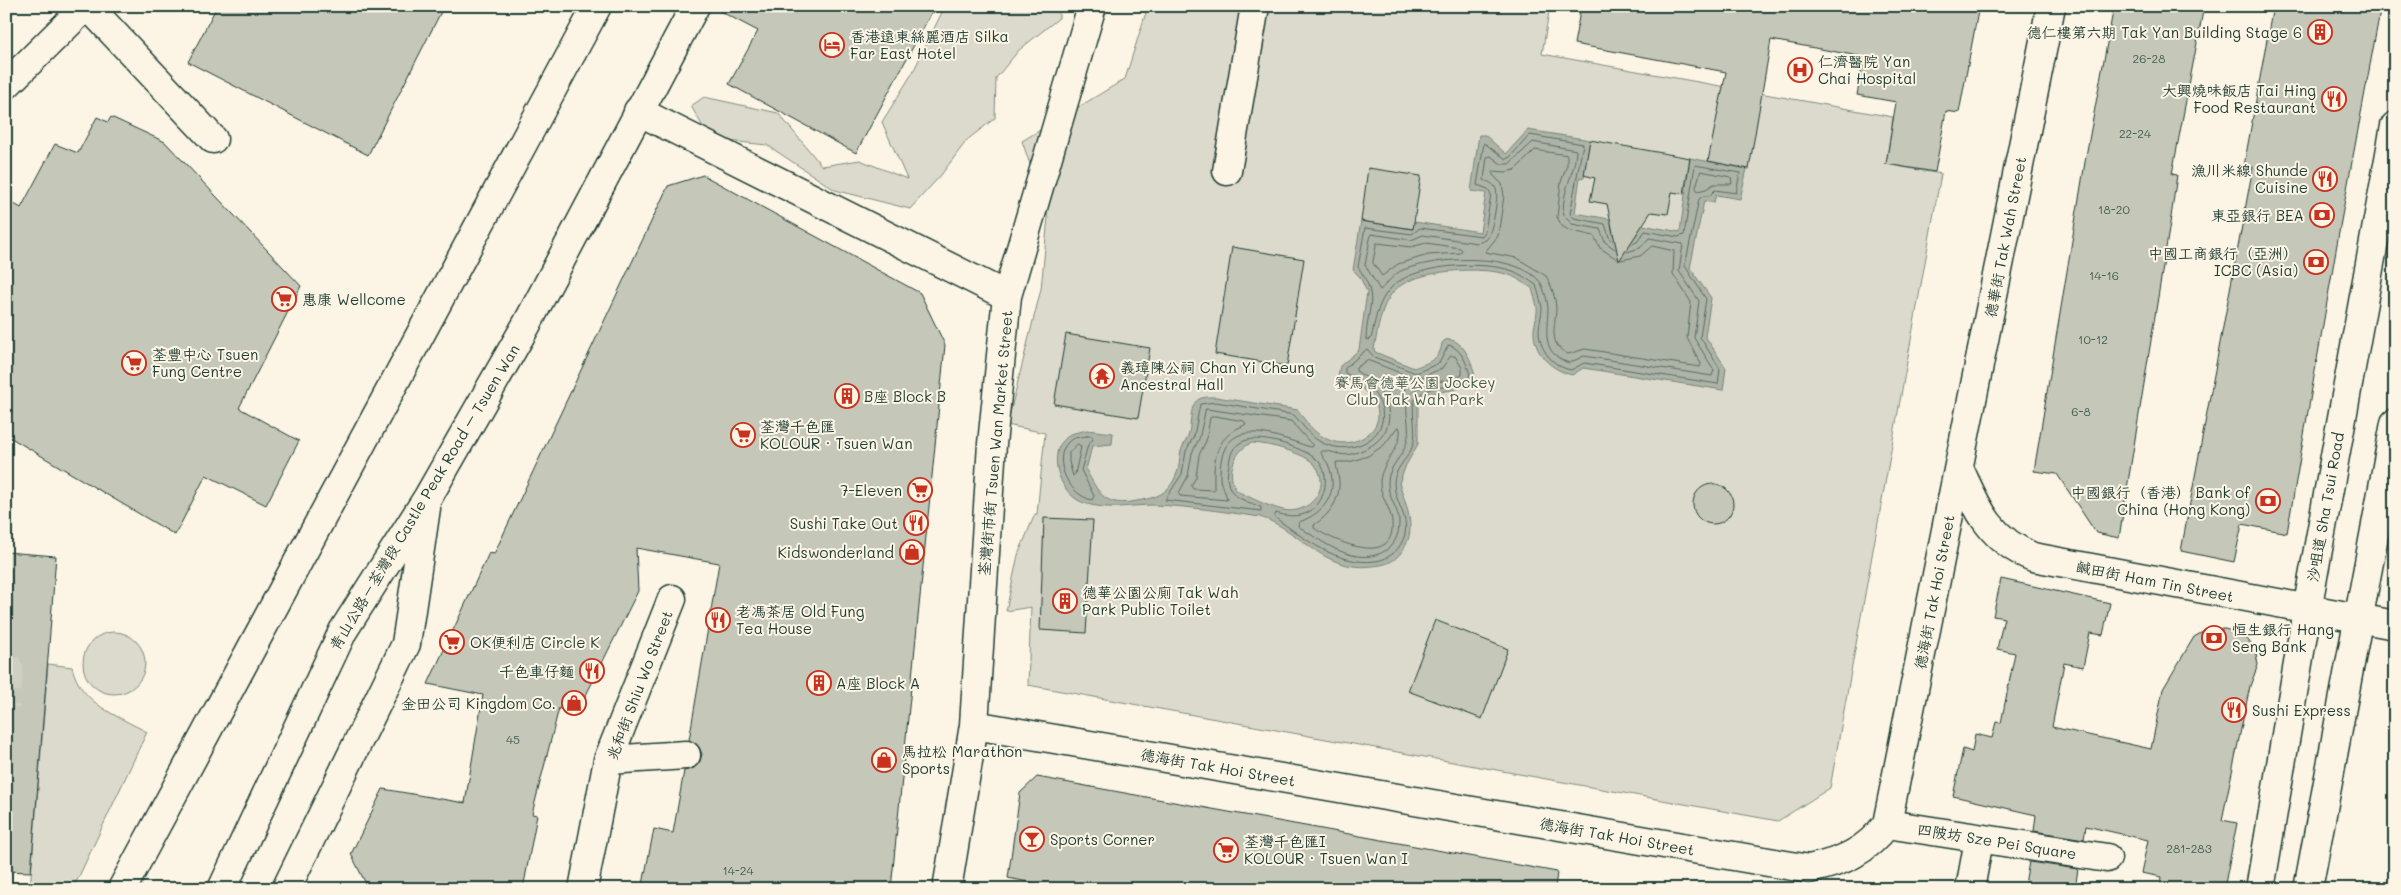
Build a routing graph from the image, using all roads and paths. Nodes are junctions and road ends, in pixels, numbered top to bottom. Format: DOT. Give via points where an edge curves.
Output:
graph roads {
  1 [pos="87,6"];
  2 [pos="597,6"];
  3 [pos="695,6"];
  4 [pos="1092,6"];
  5 [pos="1255,6"];
  6 [pos="2050,6"];
  7 [pos="6,85"];
  8 [pos="638,112"];
  9 [pos="2395,126"];
  10 [pos="213,139"];
  11 [pos="1227,171"];
  12 [pos="1007,296"];
  13 [pos="2395,423"];
  14 [pos="1959,468"];
  15 [pos="428,496"];
  16 [pos="672,599"];
  17 [pos="2307,610"];
  18 [pos="2359,616"];
  19 [pos="2395,625"];
  20 [pos="974,724"];
  21 [pos="686,755"];
  22 [pos="608,760"];
  23 [pos="1887,824"];
  24 [pos="1979,840"];
  25 [pos="2107,858"];
  26 [pos="122,889"];
  27 [pos="222,889"];
  28 [pos="286,889"];
  29 [pos="583,889"];
  30 [pos="947,889"];
  31 [pos="1970,889"];
  32 [pos="2260,889"];
  33 [pos="2308,889"];
  1 -- 7 [label="street"];
  1 -- 10 [label="street"];
  2 -- 26 [label="street"];
  3 -- 8 [label="street, 青山公路－荃灣段 Castle Peak Road – Tsuen Wan"];
  4 -- 12 [label="street, 荃灣街市街 Tsuen Wan Market Street"];
  5 -- 11 [label="street"];
  6 -- 14 [label="street, 德華街 Tak Wah Street"];
  8 -- 12 [label="street"];
  8 -- 15 [label="street, 青山公路－荃灣段 Castle Peak Road – Tsuen Wan" via="526,324"];
  9 -- 17 [label="street, 沙咀道 Sha Tsui Road"];
  12 -- 20 [label="street, 荃灣街市街 Tsuen Wan Market Street" via="992,444"];
  13 -- 18 [label="street"];
  14 -- 17 [label="street, 鹹田街 Ham Tin Street" via="1976,507 1992,531 2014,549 2033,557"];
  14 -- 23 [label="street, 德海街 Tak Hoi Street"];
  15 -- 27 [label="street, 青山公路－荃灣段 Castle Peak Road – Tsuen Wan" via="343,631"];
  15 -- 28 [label="street" via="406,644"];
  16 -- 22 [label="street, 兆和街 Shiu Wo Street"];
  17 -- 18 [label="street, 鹹田街 Ham Tin Street"];
  17 -- 32 [label="street, 沙咀道 Sha Tsui Road"];
  18 -- 19 [label="street, 鹹田街 Ham Tin Street"];
  18 -- 33 [label="street"];
  20 -- 23 [label="street, 德海街 Tak Hoi Street" via="1808,870 1836,864 1876,839"];
  20 -- 30 [label="street, 荃灣街市街 Tsuen Wan Market Street"];
  21 -- 22 [label="street"];
  22 -- 29 [label="street, 兆和街 Shiu Wo Street"];
  23 -- 24 [label="street, 四陂坊 Sze Pei Square"];
  24 -- 25 [label="street, 四陂坊 Sze Pei Square"];
  24 -- 31 [label="street"];
}
